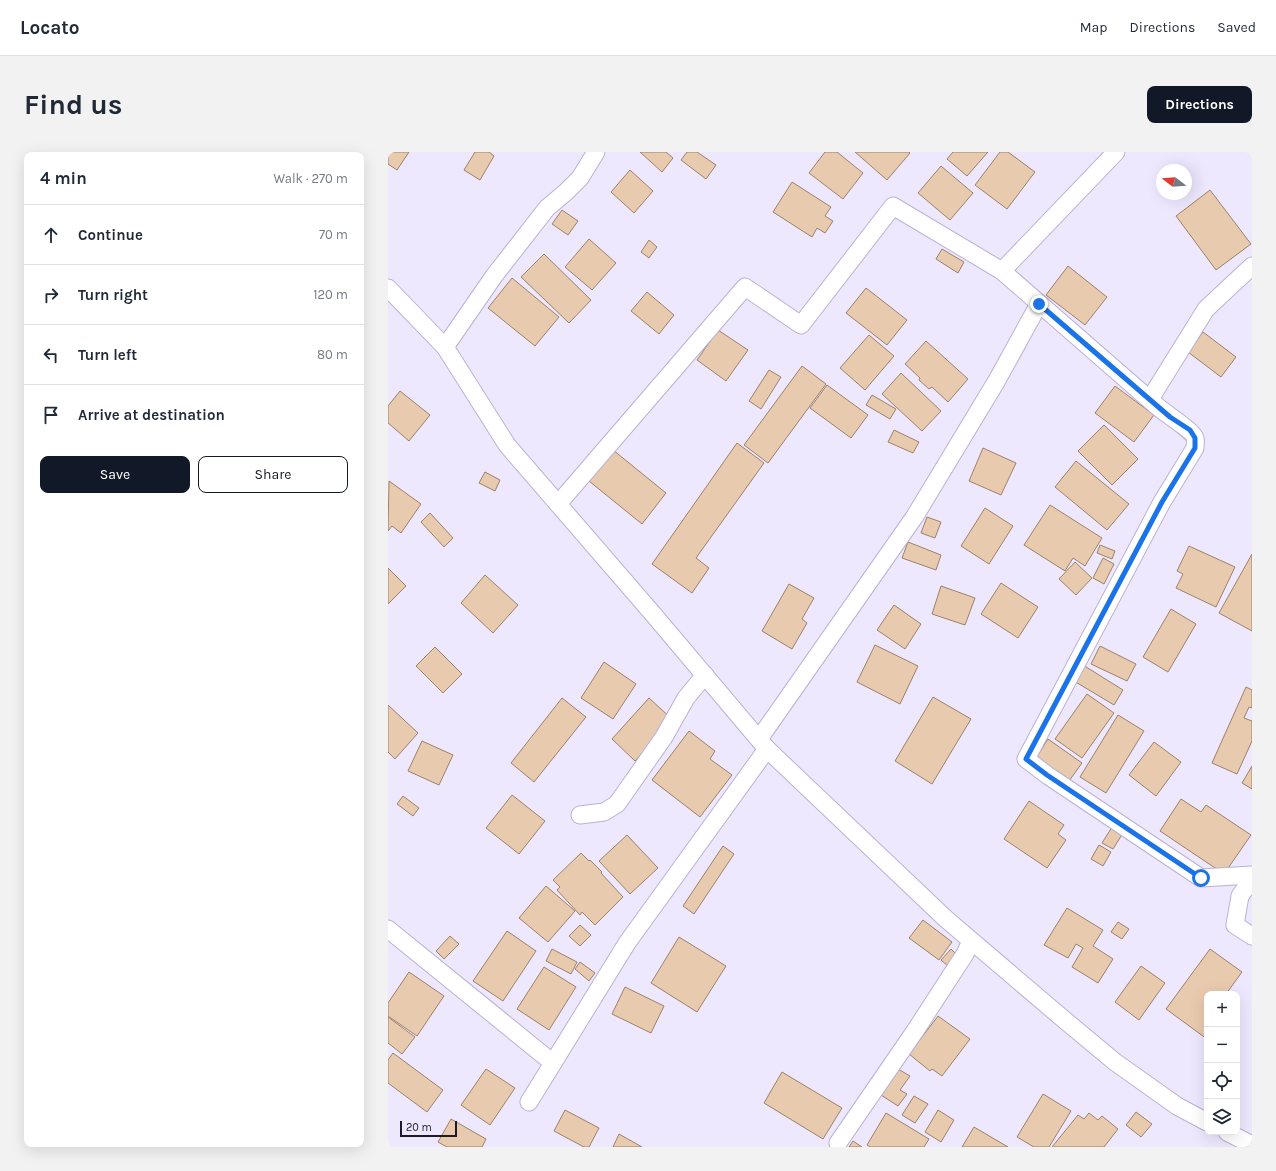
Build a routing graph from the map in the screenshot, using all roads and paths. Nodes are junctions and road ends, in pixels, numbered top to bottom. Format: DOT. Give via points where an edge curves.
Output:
graph roads {
  1 [pos="596,152"];
  2 [pos="1116,152"];
  3 [pos="1252,266"];
  4 [pos="1002,271"];
  5 [pos="388,288"];
  6 [pos="1039,304"];
  7 [pos="445,347"];
  8 [pos="1150,400"];
  9 [pos="558,504"];
  10 [pos="705,675"];
  11 [pos="763,744"];
  12 [pos="580,815"];
  13 [pos="1252,875"];
  14 [pos="1252,879"];
  15 [pos="388,929"];
  16 [pos="1252,936"];
  17 [pos="971,941"];
  18 [pos="553,1063"];
  19 [pos="529,1102"];
  20 [pos="1204,1120"];
  21 [pos="1233,1135"];
  22 [pos="838,1143"];
  23 [pos="1252,1145"];
  1 -- 7 [label="street" via="580,178 547,208 494,276"];
  2 -- 4 [label="street"];
  3 -- 8 [label="street" via="1206,309"];
  4 -- 6 [label="street"];
  4 -- 9 [label="street" via="893,206 801,325 745,287"];
  5 -- 7 [label="street"];
  6 -- 8 [label="street"];
  6 -- 11 [label="street" via="996,382 915,516"];
  7 -- 9 [label="street" via="507,445"];
  8 -- 13 [label="street" via="1190,430 1195,438 1195,448 1162,502 1026,759 1201,878"];
  9 -- 10 [label="street"];
  10 -- 11 [label="street"];
  10 -- 12 [label="street" via="686,698 664,738 617,804 604,812"];
  11 -- 17 [label="street"];
  11 -- 18 [label="street" via="628,944"];
  14 -- 16 [label="street" via="1240,896 1235,926"];
  15 -- 18 [label="street"];
  17 -- 20 [label="street" via="1115,1062 1177,1106"];
  17 -- 22 [label="street" via="915,1031"];
  18 -- 19 [label="street"];
  21 -- 23 [label="street"];
}
